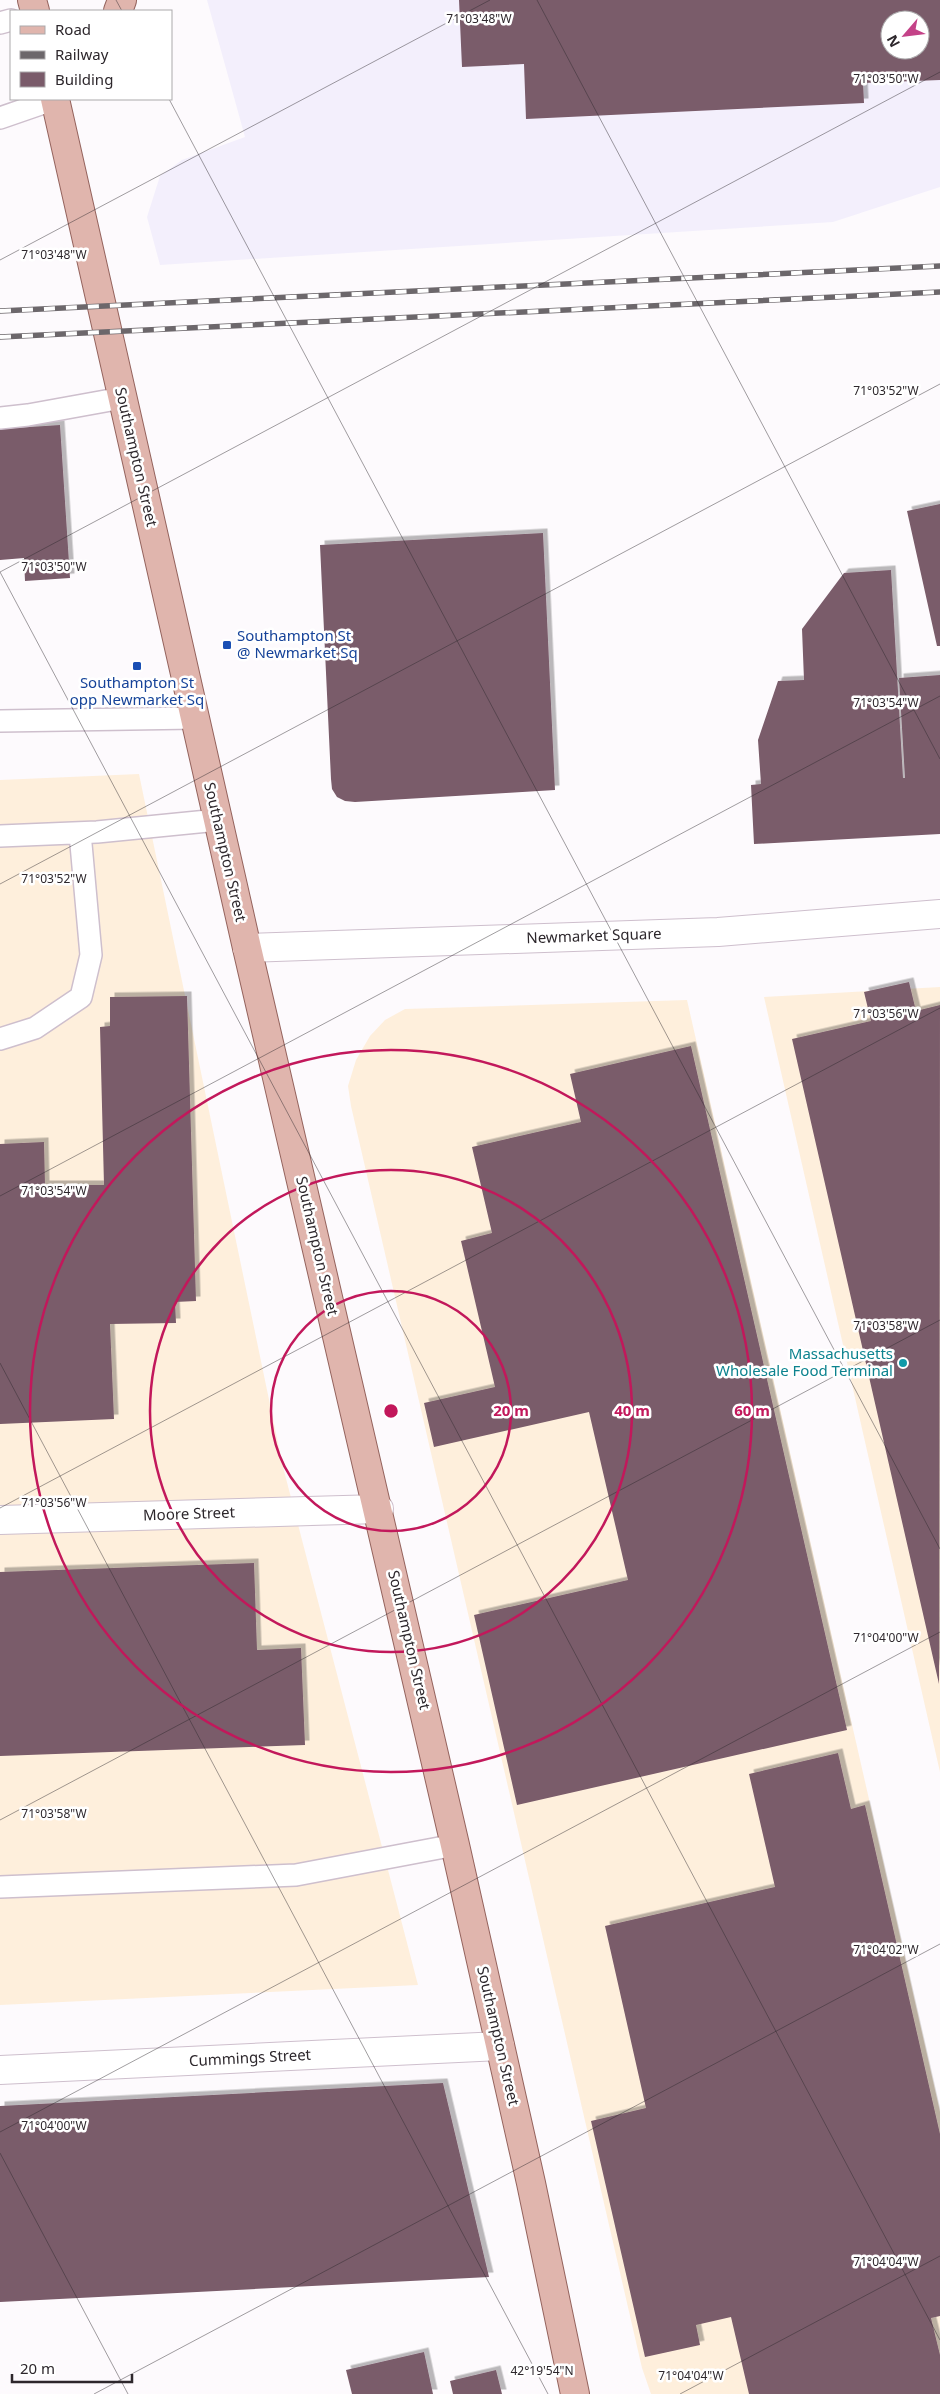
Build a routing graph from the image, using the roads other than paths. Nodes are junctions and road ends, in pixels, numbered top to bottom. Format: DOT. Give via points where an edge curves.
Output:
graph roads {
  1 [pos="52,100"];
  2 [pos="55,100"];
  3 [pos="0,118"];
  4 [pos="122,398"];
  5 [pos="0,418"];
  6 [pos="195,718"];
  7 [pos="0,721"];
  8 [pos="218,820"];
  9 [pos="80,833"];
  10 [pos="0,836"];
  11 [pos="940,914"];
  12 [pos="247,948"];
  13 [pos="0,1039"];
  14 [pos="379,1509"];
  15 [pos="0,1520"];
  16 [pos="455,1845"];
  17 [pos="0,1887"];
  18 [pos="500,2046"];
  19 [pos="0,2070"];
  20 [pos="575,2394"];
  1 -- 3 [label="lane"];
  2 -- 4 [label="main road, Southampton Street"];
  4 -- 5 [label="lane"];
  4 -- 6 [label="main road, Southampton Street"];
  6 -- 7 [label="lane"];
  6 -- 8 [label="main road, Southampton Street"];
  8 -- 9 [label="lane"];
  8 -- 12 [label="main road, Southampton Street"];
  9 -- 10 [label="lane"];
  9 -- 13 [label="lane" via="91,955 80,997 35,1028"];
  11 -- 12 [label="street, Newmarket Square" via="718,932"];
  12 -- 14 [label="main road, Southampton Street"];
  14 -- 15 [label="street, Moore Street"];
  14 -- 16 [label="main road, Southampton Street"];
  16 -- 17 [label="lane" via="296,1875"];
  16 -- 18 [label="main road, Southampton Street"];
  18 -- 19 [label="street, Cummings Street"];
  18 -- 20 [label="main road, Southampton Street"];
}
